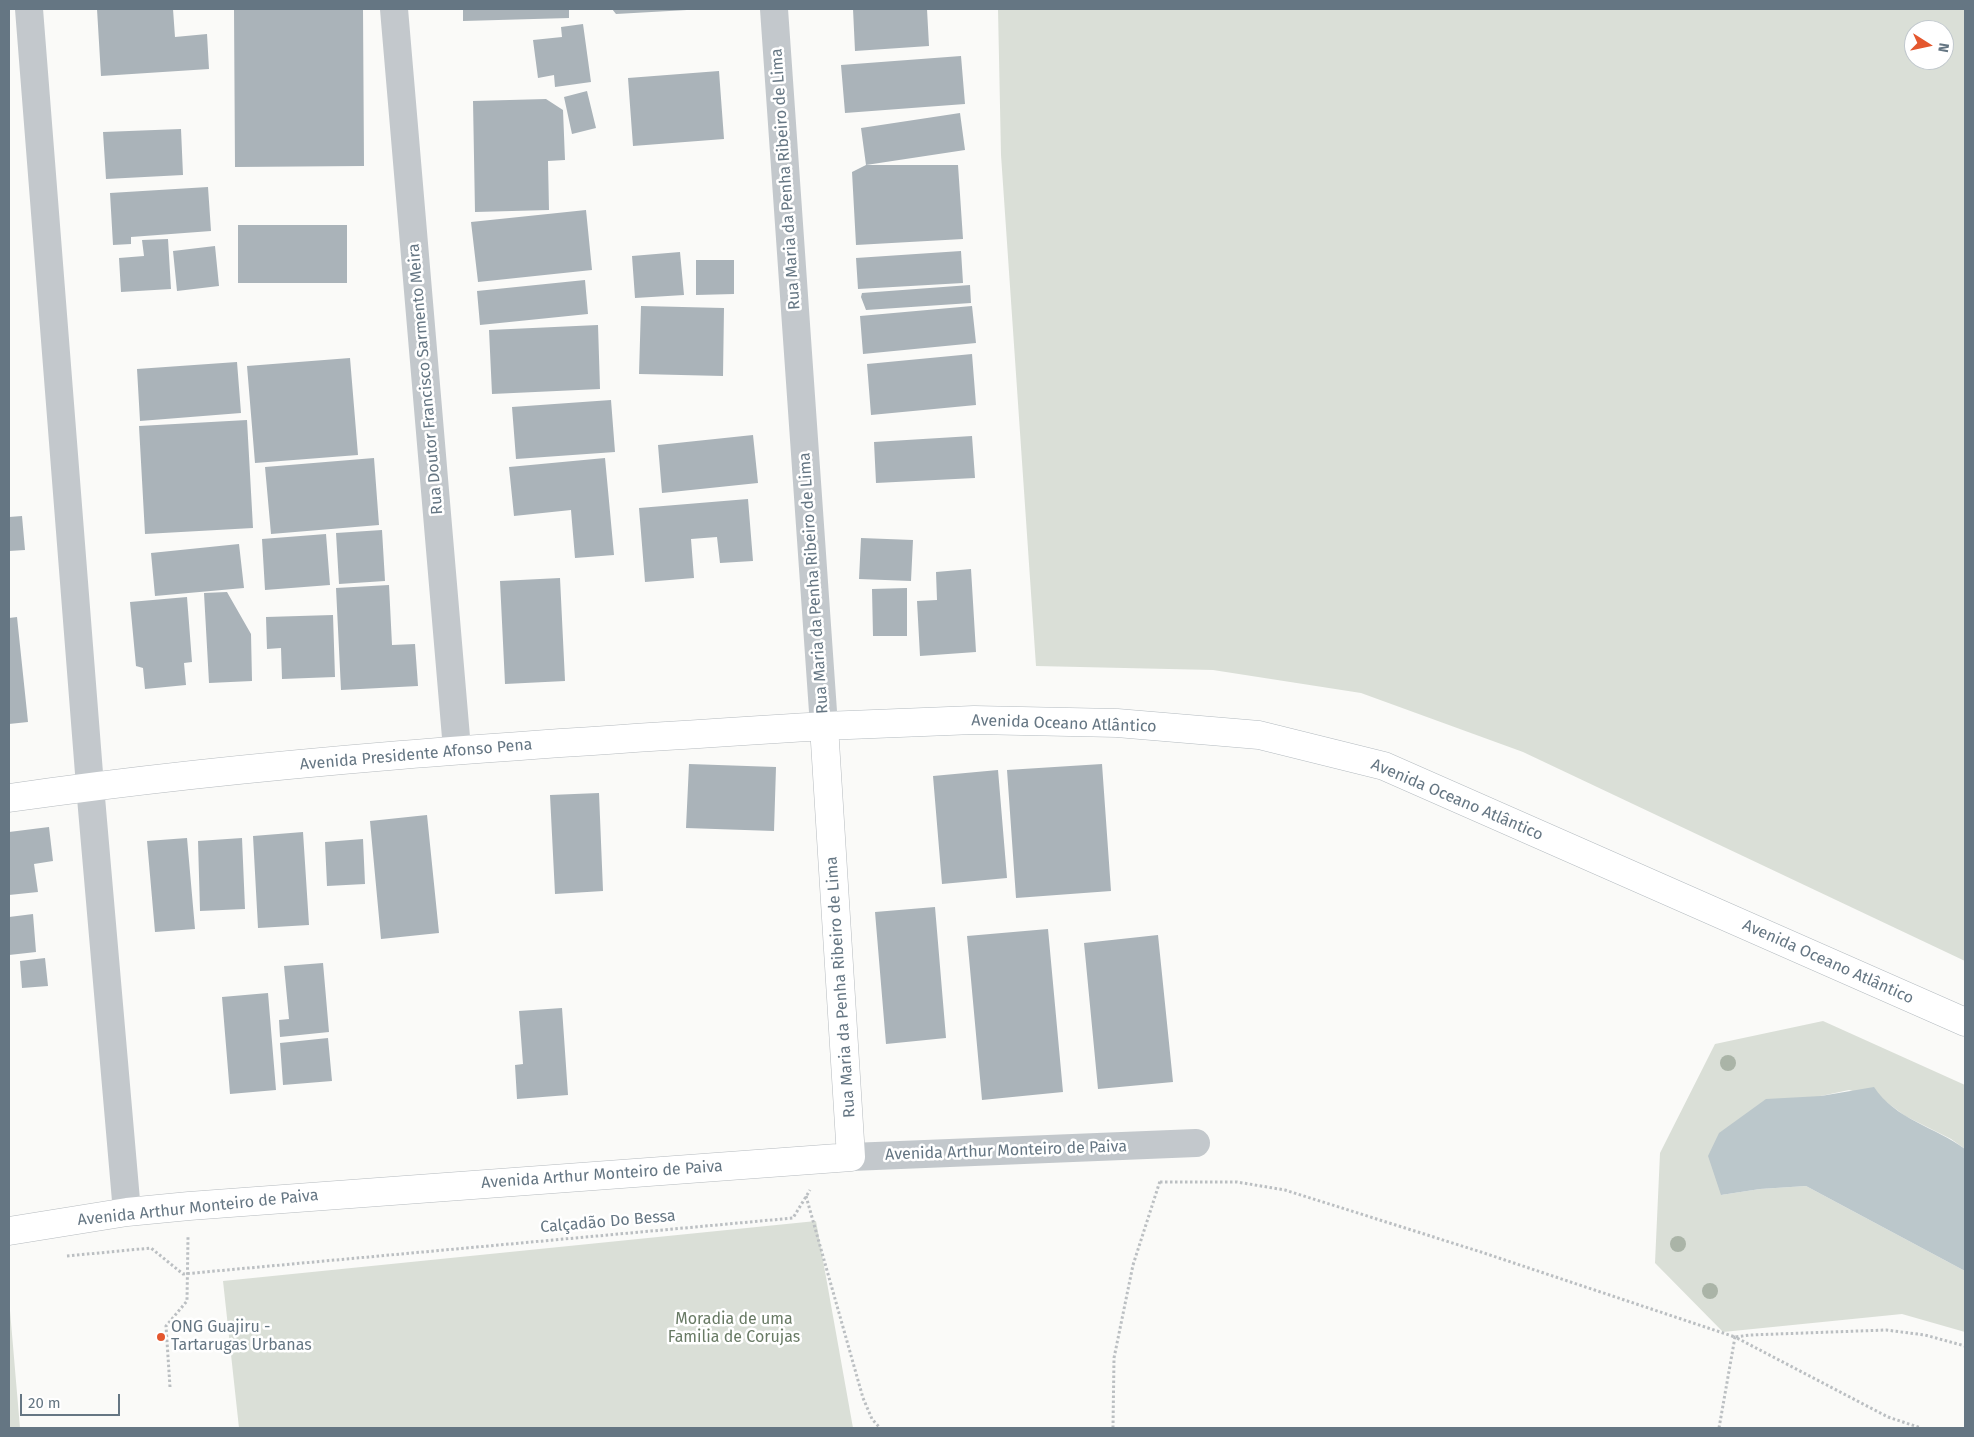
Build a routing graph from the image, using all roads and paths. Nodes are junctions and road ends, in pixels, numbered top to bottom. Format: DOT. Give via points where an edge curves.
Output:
graph roads {
  1 [pos="29,9"];
  2 [pos="394,9"];
  3 [pos="774,9"];
  4 [pos="824,726"];
  5 [pos="457,749"];
  6 [pos="90,786"];
  7 [pos="9,798"];
  8 [pos="1965,1022"];
  9 [pos="1196,1143"];
  10 [pos="1155,1146"];
  11 [pos="851,1157"];
  12 [pos="796,1160"];
  13 [pos="1160,1182"];
  14 [pos="816,1189"];
  15 [pos="189,1206"];
  16 [pos="127,1212"];
  17 [pos="9,1231"];
  18 [pos="58,1257"];
  19 [pos="1735,1337"];
  20 [pos="1965,1346"];
  21 [pos="170,1387"];
  22 [pos="880,1428"];
  23 [pos="1113,1428"];
  24 [pos="1719,1428"];
  25 [pos="1921,1428"];
  1 -- 6 [label="street"];
  2 -- 5 [label="street, Rua Doutor Francisco Sarmento Meira"];
  3 -- 4 [label="street, Rua Maria da Penha Ribeiro de Lima"];
  4 -- 5 [label="main road, Avenida Presidente Afonso Pena"];
  4 -- 8 [label="main road, Avenida Oceano Atlântico" via="974,720 1117,723 1260,735 1384,766"];
  4 -- 11 [label="main road, Rua Maria da Penha Ribeiro de Lima"];
  5 -- 6 [label="main road, Avenida Presidente Afonso Pena"];
  6 -- 7 [label="main road, Avenida Presidente Afonso Pena"];
  6 -- 16 [label="street"];
  9 -- 10 [label="street, Avenida Arthur Monteiro de Paiva"];
  10 -- 11 [label="street, Avenida Arthur Monteiro de Paiva"];
  10 -- 13 [label="path"];
  11 -- 12 [label="main road, Avenida Arthur Monteiro de Paiva"];
  12 -- 15 [label="main road, Avenida Arthur Monteiro de Paiva"];
  12 -- 22 [label="path" via="863,1398 872,1419"];
  13 -- 19 [label="path" via="1237,1182 1285,1190"];
  13 -- 23 [label="path" via="1134,1266 1114,1358"];
  14 -- 18 [label="path, Calçadão Do Bessa" via="811,1189 793,1218 183,1274 151,1248"];
  15 -- 16 [label="main road, Avenida Arthur Monteiro de Paiva"];
  15 -- 21 [label="path" via="187,1301 166,1326"];
  16 -- 17 [label="main road, Avenida Arthur Monteiro de Paiva"];
  19 -- 20 [label="path" via="1886,1330 1925,1335"];
  19 -- 24 [label="path"];
  19 -- 25 [label="path" via="1888,1417"];
}
